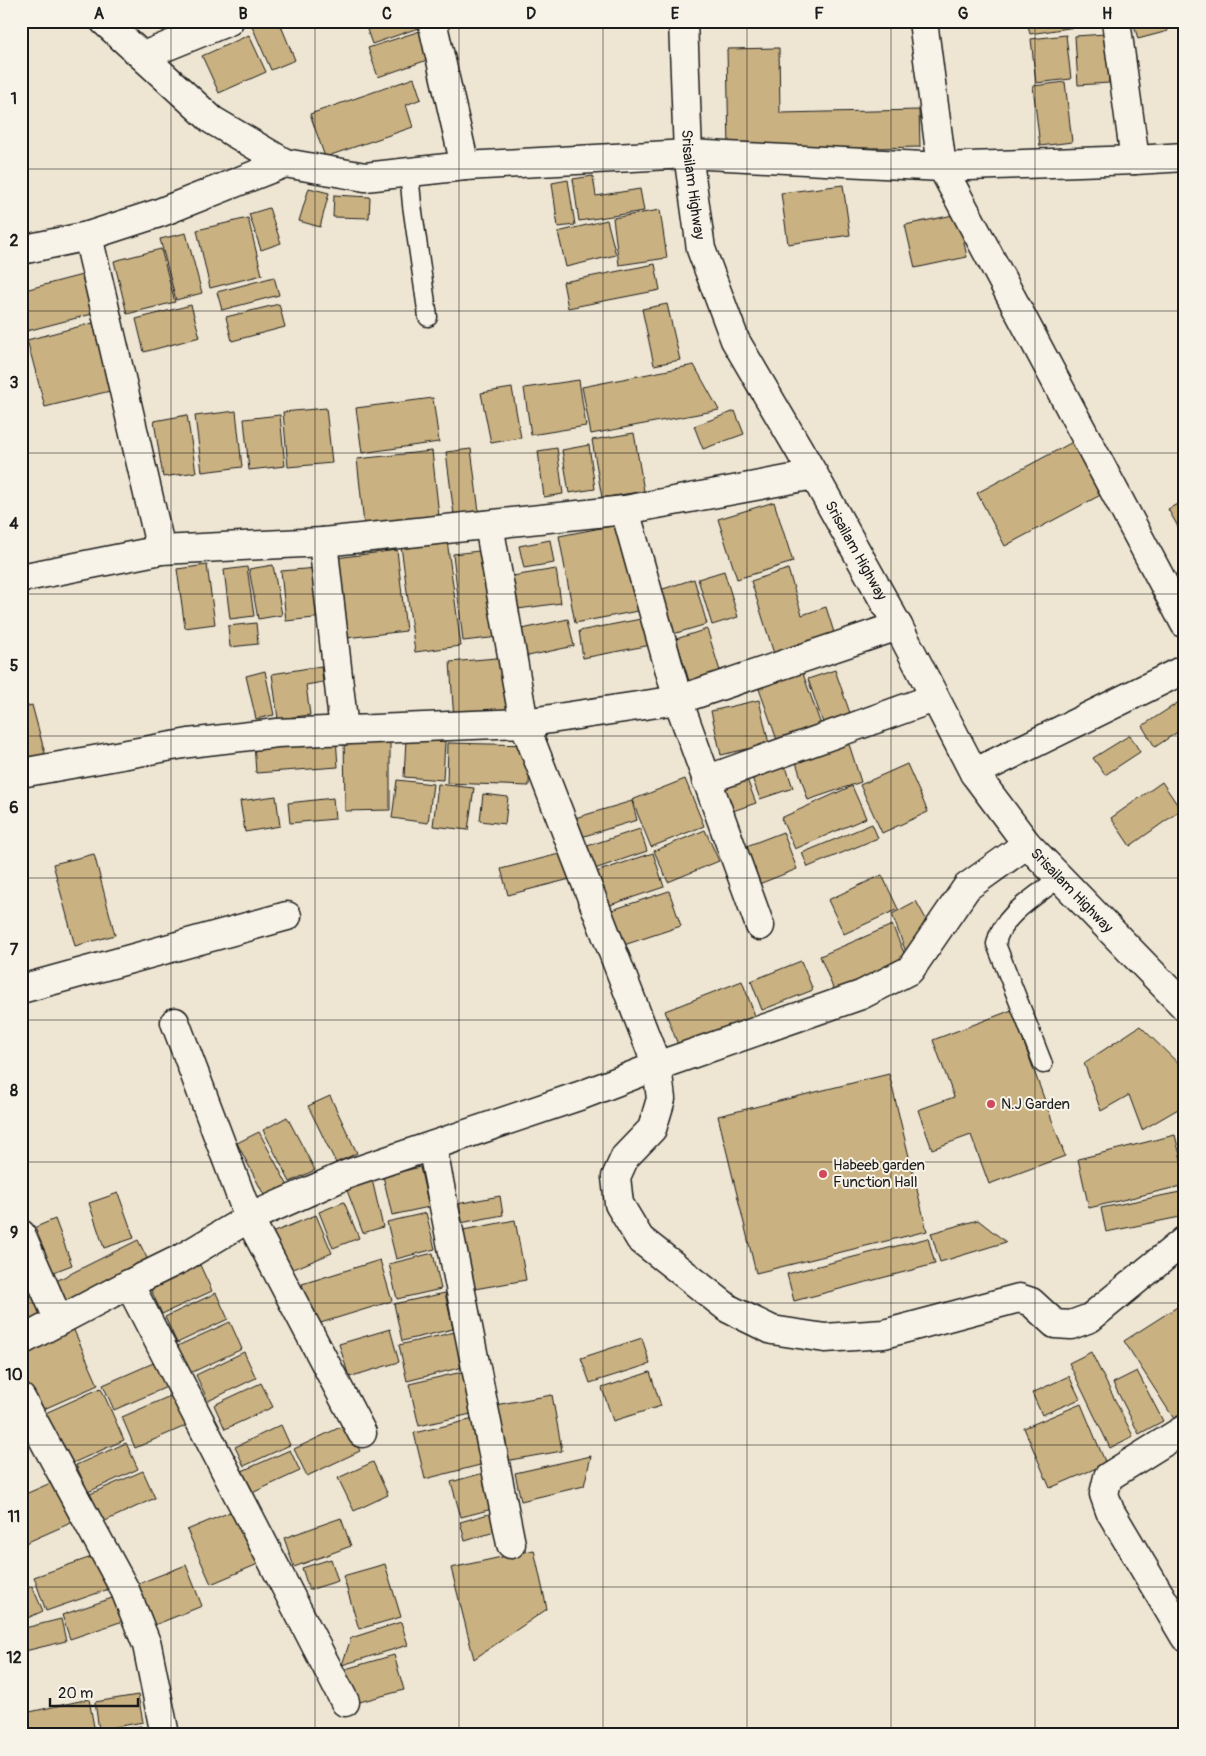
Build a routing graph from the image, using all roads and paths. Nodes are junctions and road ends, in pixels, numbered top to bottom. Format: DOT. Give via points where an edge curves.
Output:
graph roads {
  1 [pos="229,21"];
  2 [pos="432,21"];
  3 [pos="683,21"];
  4 [pos="923,21"];
  5 [pos="1116,21"];
  6 [pos="111,24"];
  7 [pos="143,56"];
  8 [pos="688,154"];
  9 [pos="1185,157"];
  10 [pos="1135,160"];
  11 [pos="284,163"];
  12 [pos="465,166"];
  13 [pos="942,168"];
  14 [pos="410,172"];
  15 [pos="88,236"];
  16 [pos="21,250"];
  17 [pos="428,317"];
  18 [pos="814,476"];
  19 [pos="625,510"];
  20 [pos="489,525"];
  21 [pos="323,542"];
  22 [pos="161,550"];
  23 [pos="21,578"];
  24 [pos="1185,624"];
  25 [pos="898,626"];
  26 [pos="1185,669"];
  27 [pos="934,698"];
  28 [pos="678,700"];
  29 [pos="524,723"];
  30 [pos="344,730"];
  31 [pos="21,773"];
  32 [pos="974,773"];
  33 [pos="706,780"];
  34 [pos="1028,844"];
  35 [pos="1060,878"];
  36 [pos="287,916"];
  37 [pos="760,926"];
  38 [pos="21,989"];
  39 [pos="1185,1008"];
  40 [pos="175,1022"];
  41 [pos="1043,1064"];
  42 [pos="657,1066"];
  43 [pos="432,1146"];
  44 [pos="249,1218"];
  45 [pos="21,1234"];
  46 [pos="1185,1240"];
  47 [pos="129,1284"];
  48 [pos="59,1321"];
  49 [pos="21,1341"];
  50 [pos="21,1398"];
  51 [pos="1185,1429"];
  52 [pos="362,1432"];
  53 [pos="511,1544"];
  54 [pos="1185,1637"];
  55 [pos="345,1702"];
  56 [pos="165,1735"];
  1 -- 7 [label="main road"];
  2 -- 12 [label="main road"];
  3 -- 8 [label="main road, Srisailam Highway"];
  4 -- 13 [label="main road"];
  5 -- 10 [label="main road"];
  6 -- 7 [label="main road"];
  7 -- 11 [label="main road" via="212,120"];
  8 -- 12 [label="main road"];
  8 -- 13 [label="main road"];
  8 -- 18 [label="main road, Srisailam Highway" via="701,249 735,340"];
  9 -- 10 [label="main road"];
  10 -- 13 [label="main road"];
  11 -- 14 [label="main road" via="364,177"];
  11 -- 15 [label="main road" via="159,213"];
  12 -- 14 [label="main road"];
  13 -- 24 [label="main road"];
  14 -- 17 [label="lane"];
  15 -- 16 [label="main road"];
  15 -- 22 [label="main road"];
  18 -- 19 [label="main road"];
  18 -- 25 [label="main road, Srisailam Highway"];
  19 -- 20 [label="main road"];
  19 -- 28 [label="main road"];
  20 -- 21 [label="main road"];
  20 -- 29 [label="main road"];
  21 -- 22 [label="main road"];
  21 -- 30 [label="main road"];
  22 -- 23 [label="main road"];
  25 -- 27 [label="main road, Srisailam Highway"];
  25 -- 28 [label="main road"];
  26 -- 32 [label="main road"];
  27 -- 32 [label="main road, Srisailam Highway"];
  27 -- 33 [label="main road"];
  28 -- 29 [label="main road"];
  28 -- 33 [label="main road"];
  29 -- 30 [label="main road"];
  29 -- 42 [label="main road"];
  30 -- 31 [label="main road" via="278,733 189,743"];
  32 -- 34 [label="main road, Srisailam Highway"];
  33 -- 37 [label="main road"];
  34 -- 35 [label="main road, Srisailam Highway"];
  34 -- 42 [label="main road" via="967,887 910,970 861,995"];
  35 -- 39 [label="main road, Srisailam Highway"];
  35 -- 41 [label="lane" via="1008,918 997,934 996,944"];
  36 -- 38 [label="main road"];
  40 -- 44 [label="main road"];
  42 -- 43 [label="main road"];
  42 -- 46 [label="main road" via="661,1099 652,1129 625,1157 616,1177 619,1204 640,1239 729,1309 772,1330 825,1338 884,1334 1019,1298 1031,1302 1055,1324 1071,1325 1090,1318"];
  43 -- 44 [label="main road" via="348,1174"];
  43 -- 53 [label="main road"];
  44 -- 47 [label="main road" via="182,1258"];
  44 -- 52 [label="main road"];
  45 -- 48 [label="main road"];
  47 -- 48 [label="main road"];
  47 -- 55 [label="main road"];
  48 -- 49 [label="main road"];
  50 -- 56 [label="main road" via="125,1590 147,1645"];
  51 -- 54 [label="main road" via="1108,1477 1104,1494 1110,1511"];
}
